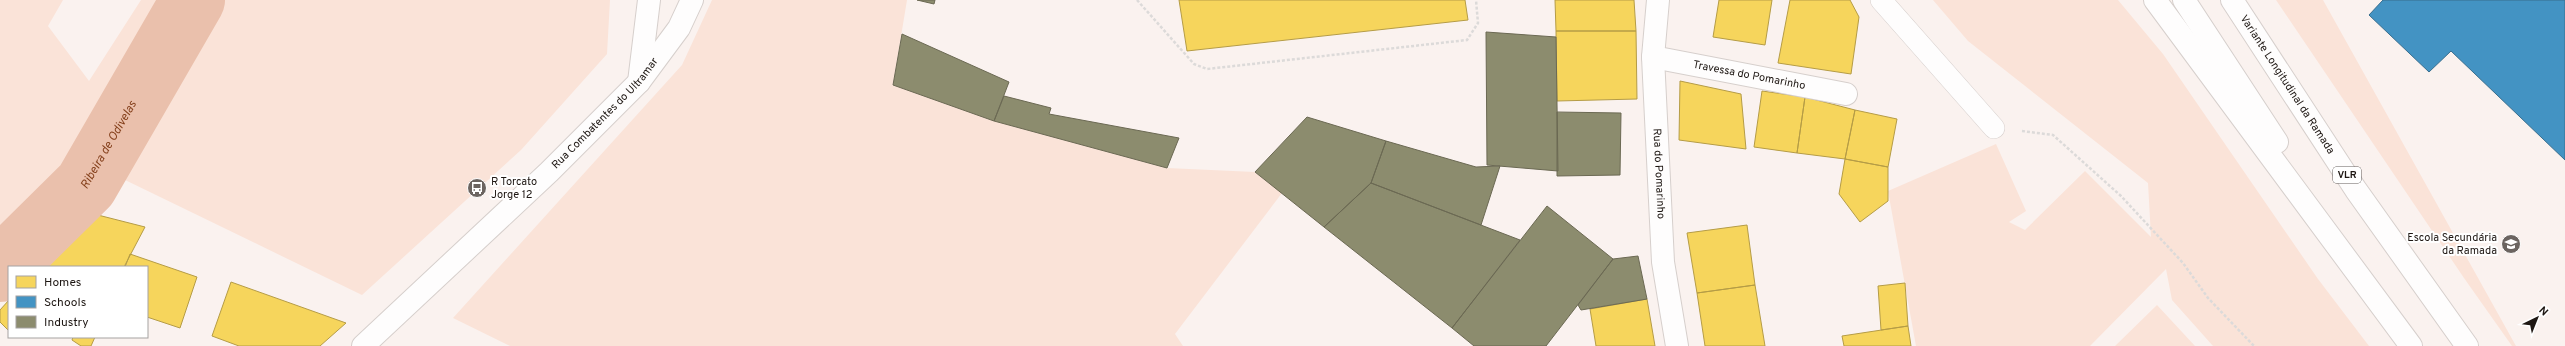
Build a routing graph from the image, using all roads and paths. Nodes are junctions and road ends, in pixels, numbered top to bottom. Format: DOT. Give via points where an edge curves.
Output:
graph roads {
  1 [pos="649,0"];
  2 [pos="692,0"];
  3 [pos="1138,0"];
  4 [pos="1476,0"];
  5 [pos="1658,0"];
  6 [pos="1881,0"];
  7 [pos="2155,0"];
  8 [pos="2184,0"];
  9 [pos="2232,0"];
  10 [pos="1654,57"];
  11 [pos="639,82"];
  12 [pos="1846,94"];
  13 [pos="1994,128"];
  14 [pos="2405,338"];
  15 [pos="363,346"];
  16 [pos="1676,346"];
  17 [pos="2254,346"];
  18 [pos="2467,346"];
  1 -- 11 [label="main road"];
  2 -- 11 [label="main road, Rua Combatentes do Ultramar" via="679,28"];
  3 -- 4 [label="path" via="1194,64 1207,69 1467,40 1478,23"];
  5 -- 10 [label="main road, Rua do Pomarinho"];
  6 -- 13 [label="lane"];
  7 -- 14 [label="main road"];
  8 -- 14 [label="main road"];
  9 -- 18 [label="main road, Variante Longitudinal da Ramada / VLR" via="2356,190"];
  10 -- 12 [label="main road, Travessa do Pomarinho"];
  10 -- 16 [label="main road, Rua do Pomarinho" via="1663,262"];
  11 -- 15 [label="main road, Rua Combatentes do Ultramar" via="549,172"];
  13 -- 17 [label="path" via="2053,136 2121,196 2183,263 2208,298"];
}
